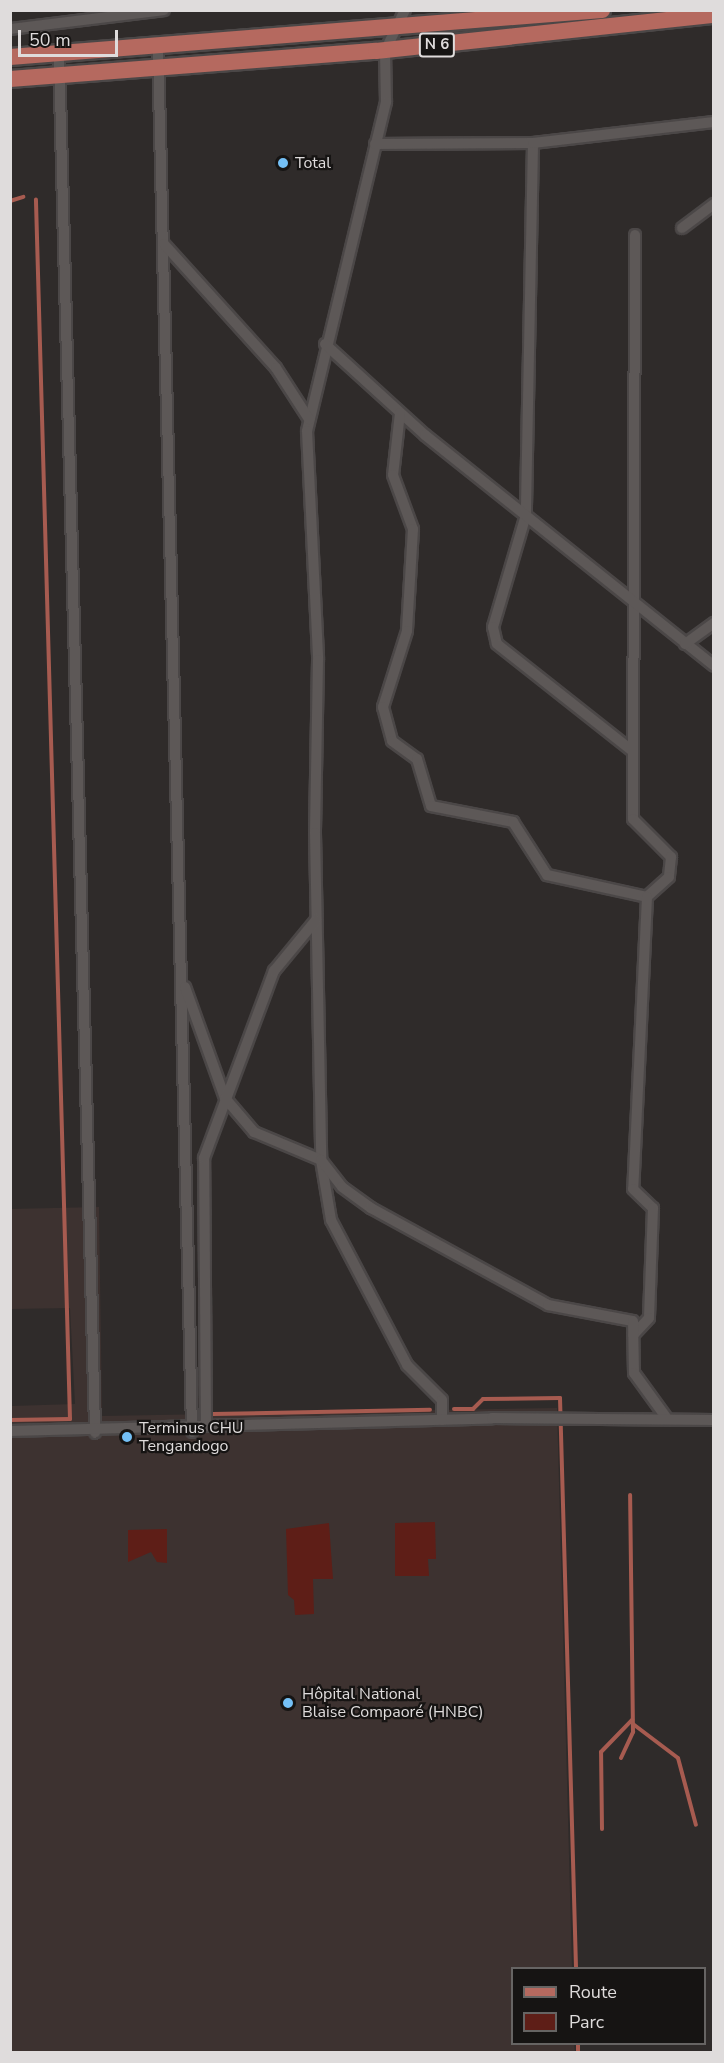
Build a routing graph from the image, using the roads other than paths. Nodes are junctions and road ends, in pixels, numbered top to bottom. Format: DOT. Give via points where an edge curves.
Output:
graph roads {
  1 [pos="164,10"];
  2 [pos="405,10"];
  3 [pos="602,10"];
  4 [pos="714,15"];
  5 [pos="393,28"];
  6 [pos="10,29"];
  7 [pos="158,48"];
  8 [pos="385,51"];
  9 [pos="59,54"];
  10 [pos="10,57"];
  11 [pos="159,69"];
  12 [pos="61,76"];
  13 [pos="10,79"];
  14 [pos="714,122"];
  15 [pos="532,143"];
  16 [pos="375,144"];
  17 [pos="714,204"];
  18 [pos="682,228"];
  19 [pos="635,235"];
  20 [pos="164,244"];
  21 [pos="325,345"];
  22 [pos="400,413"];
  23 [pos="309,419"];
  24 [pos="526,515"];
  25 [pos="636,605"];
  26 [pos="714,623"];
  27 [pos="685,644"];
  28 [pos="714,666"];
  29 [pos="631,750"];
  30 [pos="647,897"];
  31 [pos="316,920"];
  32 [pos="182,978"];
  33 [pos="225,1098"];
  34 [pos="321,1160"];
  35 [pos="633,1335"];
  36 [pos="666,1417"];
  37 [pos="442,1420"];
  38 [pos="714,1420"];
  39 [pos="206,1426"];
  40 [pos="192,1429"];
  41 [pos="10,1431"];
  42 [pos="95,1431"];
  1 -- 6 [label="street"];
  2 -- 5 [label="street"];
  3 -- 5 [label="main road, N 6"];
  4 -- 8 [label="main road, N 6"];
  5 -- 7 [label="main road, N 6"];
  5 -- 8 [label="street"];
  7 -- 9 [label="main road, N 6"];
  7 -- 11 [label="street"];
  8 -- 11 [label="main road, N 6"];
  8 -- 16 [label="street" via="386,102"];
  9 -- 10 [label="main road, N 6"];
  9 -- 12 [label="street"];
  11 -- 12 [label="main road, N 6"];
  11 -- 20 [label="street"];
  12 -- 13 [label="main road, N 6"];
  12 -- 42 [label="street"];
  14 -- 15 [label="street"];
  15 -- 16 [label="street"];
  15 -- 24 [label="street"];
  16 -- 21 [label="street"];
  17 -- 18 [label="street"];
  19 -- 25 [label="street"];
  20 -- 23 [label="street" via="259,346"];
  20 -- 32 [label="street"];
  21 -- 22 [label="street"];
  21 -- 23 [label="street"];
  22 -- 24 [label="street"];
  22 -- 30 [label="street" via="393,475 413,529 407,631 383,707 392,741 417,759 431,806 513,822 548,875"];
  23 -- 31 [label="street" via="318,660"];
  24 -- 25 [label="street"];
  24 -- 29 [label="street" via="493,627 497,644"];
  25 -- 27 [label="street"];
  25 -- 29 [label="street"];
  26 -- 27 [label="street"];
  27 -- 28 [label="street"];
  29 -- 30 [label="street" via="633,819 671,857 669,877"];
  30 -- 35 [label="street" via="633,1189 653,1208 649,1318"];
  31 -- 33 [label="street" via="274,971"];
  31 -- 34 [label="street"];
  32 -- 33 [label="street"];
  32 -- 40 [label="street"];
  33 -- 34 [label="street" via="254,1132"];
  33 -- 39 [label="street" via="202,1175"];
  34 -- 35 [label="street" via="342,1187 371,1208 468,1265 548,1305 633,1321"];
  34 -- 37 [label="street" via="331,1220 407,1365 442,1400"];
  35 -- 36 [label="street" via="634,1373"];
  36 -- 37 [label="street" via="624,1422"];
  36 -- 38 [label="street"];
  37 -- 39 [label="street"];
  39 -- 40 [label="street"];
  40 -- 42 [label="street"];
  41 -- 42 [label="street"];
}
